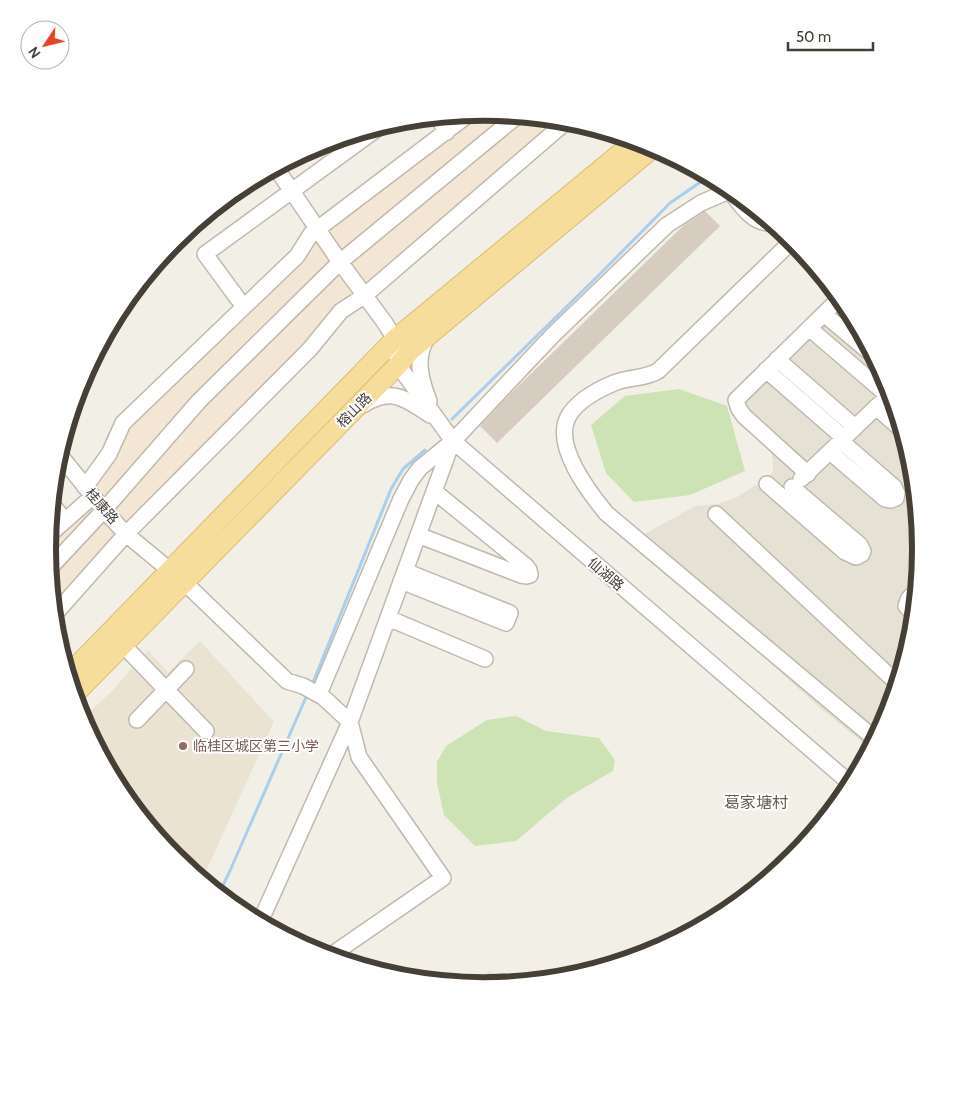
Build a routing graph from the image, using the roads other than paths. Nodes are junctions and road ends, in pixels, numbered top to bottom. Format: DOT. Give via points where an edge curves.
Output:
graph roads {
  1 [pos="459,122"];
  2 [pos="510,122"];
  3 [pos="441,124"];
  4 [pos="559,128"];
  5 [pos="447,132"];
  6 [pos="345,145"];
  7 [pos="628,147"];
  8 [pos="646,153"];
  9 [pos="280,173"];
  10 [pos="292,190"];
  11 [pos="722,193"];
  12 [pos="318,229"];
  13 [pos="785,246"];
  14 [pos="340,262"];
  15 [pos="364,296"];
  16 [pos="238,299"];
  17 [pos="834,304"];
  18 [pos="824,314"];
  19 [pos="385,323"];
  20 [pos="809,328"];
  21 [pos="402,333"];
  22 [pos="429,336"];
  23 [pos="858,343"];
  24 [pos="379,356"];
  25 [pos="777,360"];
  26 [pos="398,365"];
  27 [pos="766,370"];
  28 [pos="880,388"];
  29 [pos="885,400"];
  30 [pos="876,407"];
  31 [pos="353,411"];
  32 [pos="438,420"];
  33 [pos="891,420"];
  34 [pos="842,440"];
  35 [pos="453,441"];
  36 [pos="65,462"];
  37 [pos="808,474"];
  38 [pos="767,484"];
  39 [pos="434,491"];
  40 [pos="89,492"];
  41 [pos="787,492"];
  42 [pos="104,510"];
  43 [pos="58,512"];
  44 [pos="716,514"];
  45 [pos="65,521"];
  46 [pos="57,528"];
  47 [pos="126,534"];
  48 [pos="418,535"];
  49 [pos="56,561"];
  50 [pos="170,570"];
  51 [pos="403,576"];
  52 [pos="184,582"];
  53 [pos="60,607"];
  54 [pos="388,618"];
  55 [pos="123,645"];
  56 [pos="485,659"];
  57 [pos="74,669"];
  58 [pos="186,669"];
  59 [pos="892,678"];
  60 [pos="80,689"];
  61 [pos="166,690"];
  62 [pos="319,694"];
  63 [pos="137,720"];
  64 [pos="350,722"];
  65 [pos="206,731"];
  66 [pos="870,734"];
  67 [pos="845,779"];
  68 [pos="263,915"];
  69 [pos="338,951"];
  1 -- 5 [label="street"];
  2 -- 14 [label="street"];
  3 -- 5 [label="street"];
  4 -- 15 [label="street"];
  5 -- 12 [label="street"];
  6 -- 10 [label="street"];
  7 -- 21 [label="main road, 榕山路"];
  8 -- 22 [label="main road, 榕山路"];
  9 -- 10 [label="street"];
  10 -- 12 [label="street"];
  10 -- 16 [label="street" via="205,254"];
  11 -- 35 [label="street" via="667,225 552,336"];
  12 -- 14 [label="street"];
  12 -- 40 [label="street" via="297,256 123,423"];
  13 -- 66 [label="street" via="658,371 616,382 584,399 567,418 564,430 566,446 585,485 606,513"];
  14 -- 15 [label="street"];
  14 -- 42 [label="street" via="199,401"];
  15 -- 19 [label="street"];
  15 -- 47 [label="street" via="341,311 310,349"];
  17 -- 18 [label="street"];
  18 -- 20 [label="street"];
  18 -- 23 [label="street"];
  19 -- 21 [label="street" via="397,327"];
  19 -- 24 [label="street" via="386,340"];
  20 -- 25 [label="street"];
  20 -- 28 [label="street"];
  21 -- 24 [label="main road, 榕山路"];
  21 -- 26 [label="street, 仙湖路"];
  22 -- 26 [label="main road, 榕山路"];
  22 -- 32 [label="street" via="421,347 420,367 424,390"];
  24 -- 50 [label="main road, 榕山路"];
  25 -- 27 [label="street"];
  25 -- 34 [label="street"];
  26 -- 31 [label="main road, 榕山路"];
  26 -- 32 [label="street, 仙湖路"];
  27 -- 34 [label="street"];
  27 -- 37 [label="street" via="736,400 738,407"];
  29 -- 30 [label="street"];
  30 -- 33 [label="street"];
  30 -- 34 [label="street"];
  31 -- 32 [label="street" via="375,397 387,395 406,399"];
  31 -- 52 [label="main road, 榕山路"];
  32 -- 35 [label="street, 仙湖路"];
  34 -- 37 [label="street"];
  35 -- 39 [label="street"];
  35 -- 62 [label="street" via="420,468 406,488"];
  35 -- 67 [label="street, 仙湖路"];
  36 -- 40 [label="street, 桂康路"];
  37 -- 41 [label="street"];
  38 -- 41 [label="street"];
  39 -- 48 [label="street"];
  39 -- 48 [label="street" via="526,566 530,575 521,575"];
  40 -- 42 [label="street, 桂康路"];
  40 -- 45 [label="street"];
  41 -- 41 [label="street" via="860,544 862,554 856,557 845,552"];
  42 -- 47 [label="street, 桂康路"];
  42 -- 49 [label="street"];
  43 -- 45 [label="street"];
  44 -- 59 [label="street"];
  45 -- 46 [label="street"];
  47 -- 50 [label="street, 桂康路"];
  47 -- 53 [label="street"];
  48 -- 51 [label="street"];
  50 -- 52 [label="street, 桂康路"];
  50 -- 57 [label="main road, 榕山路"];
  51 -- 51 [label="street" via="510,613 506,623"];
  51 -- 54 [label="street"];
  52 -- 55 [label="main road, 榕山路"];
  52 -- 62 [label="street, 桂康路" via="287,681"];
  54 -- 56 [label="street"];
  54 -- 64 [label="street"];
  55 -- 60 [label="main road, 榕山路"];
  55 -- 61 [label="street"];
  58 -- 61 [label="street"];
  61 -- 63 [label="street"];
  61 -- 65 [label="street"];
  62 -- 64 [label="street, 桂康路"];
  64 -- 68 [label="street"];
  64 -- 69 [label="street" via="358,757 443,878"];
}
